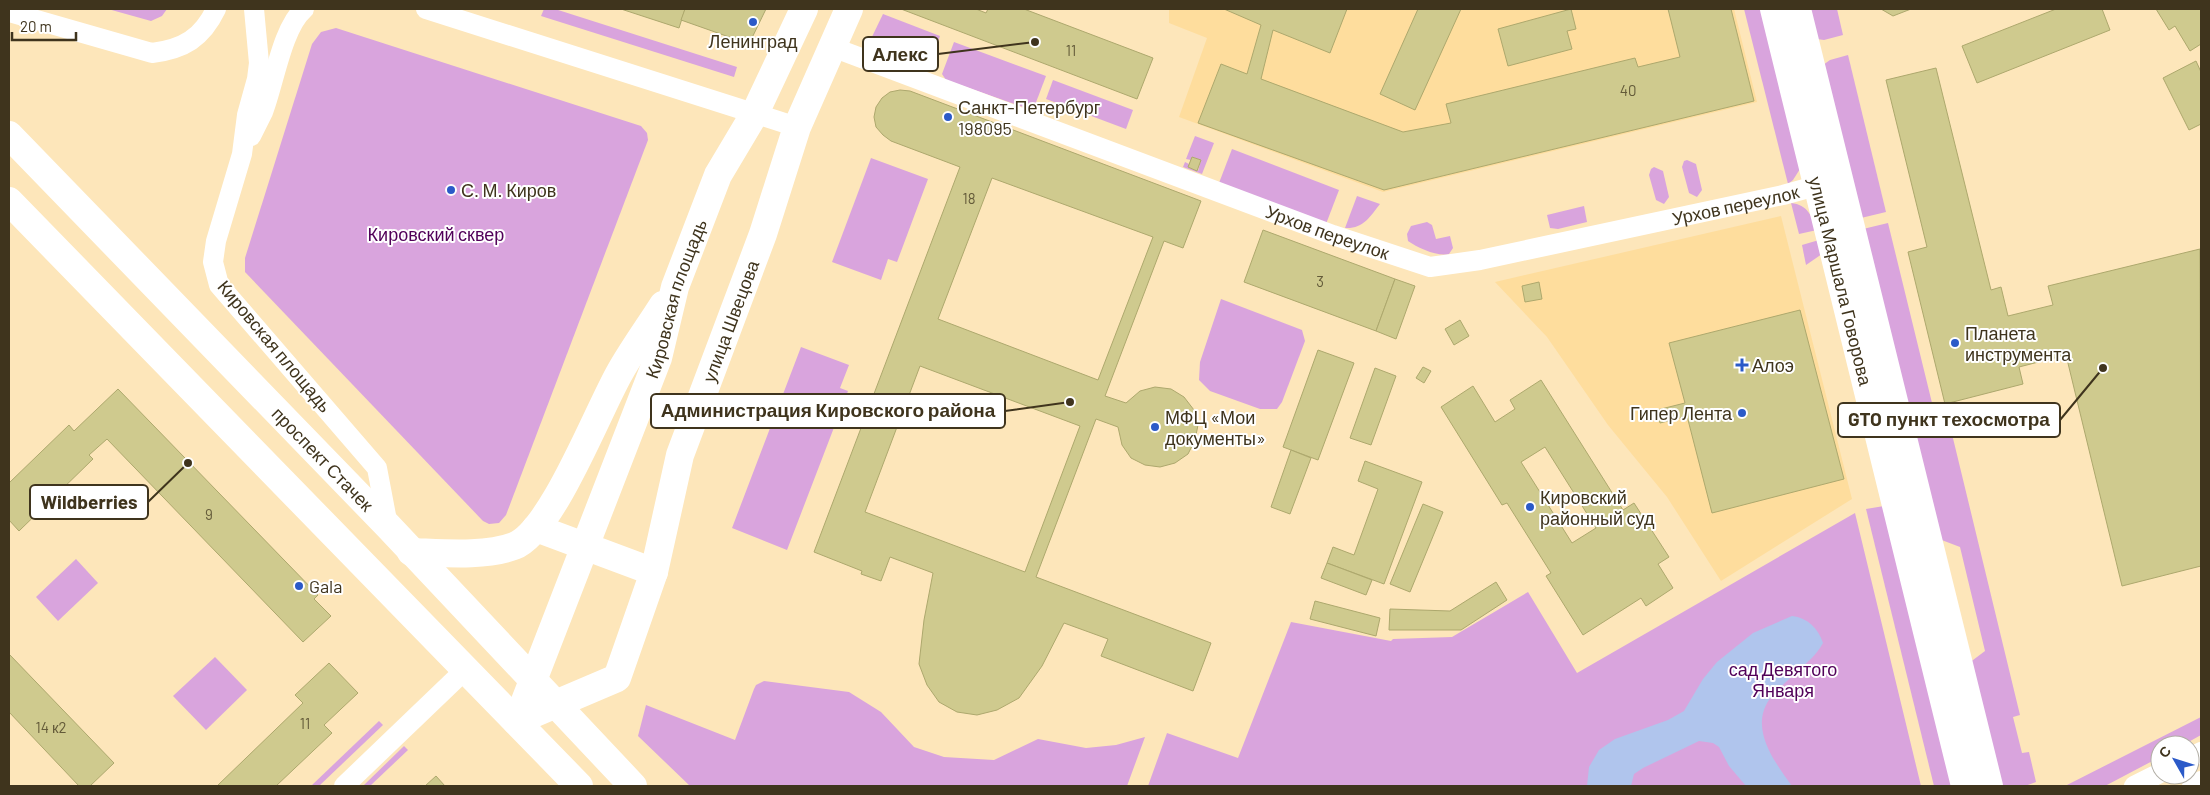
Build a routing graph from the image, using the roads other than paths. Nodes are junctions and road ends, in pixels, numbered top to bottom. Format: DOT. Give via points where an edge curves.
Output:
graph roads {
  1 [pos="216,9"];
  2 [pos="254,9"];
  3 [pos="304,9"];
  4 [pos="426,9"];
  5 [pos="804,9"];
  6 [pos="849,9"];
  7 [pos="1774,9"];
  8 [pos="1797,9"];
  9 [pos="9,12"];
  10 [pos="832,47"];
  11 [pos="755,113"];
  12 [pos="798,127"];
  13 [pos="9,135"];
  14 [pos="242,154"];
  15 [pos="1829,183"];
  16 [pos="9,201"];
  17 [pos="675,287"];
  18 [pos="388,526"];
  19 [pos="536,528"];
  20 [pos="585,546"];
  21 [pos="411,552"];
  22 [pos="654,572"];
  23 [pos="466,669"];
  24 [pos="534,680"];
  25 [pos="554,703"];
  26 [pos="516,721"];
  27 [pos="2150,778"];
  28 [pos="2201,781"];
  29 [pos="344,786"];
  30 [pos="579,786"];
  31 [pos="633,786"];
  32 [pos="1966,786"];
  33 [pos="1989,786"];
  34 [pos="2134,786"];
  35 [pos="2192,786"];
  1 -- 9 [label="street" via="209,24 191,42 170,51 152,53"];
  2 -- 14 [label="street, Кировская площадь" via="259,63"];
  3 -- 14 [label="street, Кировская площадь" via="287,36 263,112"];
  4 -- 11 [label="street"];
  5 -- 11 [label="street"];
  6 -- 10 [label="street, улица Швецова"];
  7 -- 15 [label="street, улица Маршала Говорова"];
  8 -- 15 [label="street, улица Маршала Говорова"];
  10 -- 12 [label="street, улица Швецова"];
  10 -- 15 [label="street, Урхов переулок" via="1333,235 1430,267 1480,260"];
  11 -- 12 [label="street"];
  11 -- 17 [label="street, Кировская площадь" via="718,175"];
  12 -- 22 [label="street, улица Швецова" via="763,234 680,455"];
  13 -- 18 [label="street, проспект Стачек"];
  14 -- 18 [label="street, Кировская площадь" via="216,241 213,262 219,285 377,468"];
  15 -- 32 [label="street, улица Маршала Говорова"];
  15 -- 33 [label="street, улица Маршала Говорова"];
  16 -- 23 [label="street"];
  17 -- 19 [label="street" via="620,372 562,488"];
  17 -- 20 [label="street, Кировская площадь" via="658,358"];
  18 -- 21 [label="street, проспект Стачек"];
  19 -- 20 [label="street"];
  19 -- 21 [label="street" via="515,546 488,553"];
  20 -- 22 [label="street"];
  20 -- 24 [label="street, Кировская площадь"];
  21 -- 24 [label="street, проспект Стачек"];
  22 -- 25 [label="street, улица Швецова" via="617,678"];
  23 -- 26 [label="street"];
  23 -- 29 [label="street"];
  24 -- 25 [label="street, проспект Стачек"];
  24 -- 26 [label="street, Кировская площадь"];
  25 -- 26 [label="street, улица Швецова"];
  25 -- 31 [label="street, проспект Стачек"];
  26 -- 30 [label="street"];
  27 -- 34 [label="street"];
  28 -- 35 [label="street"];
}
